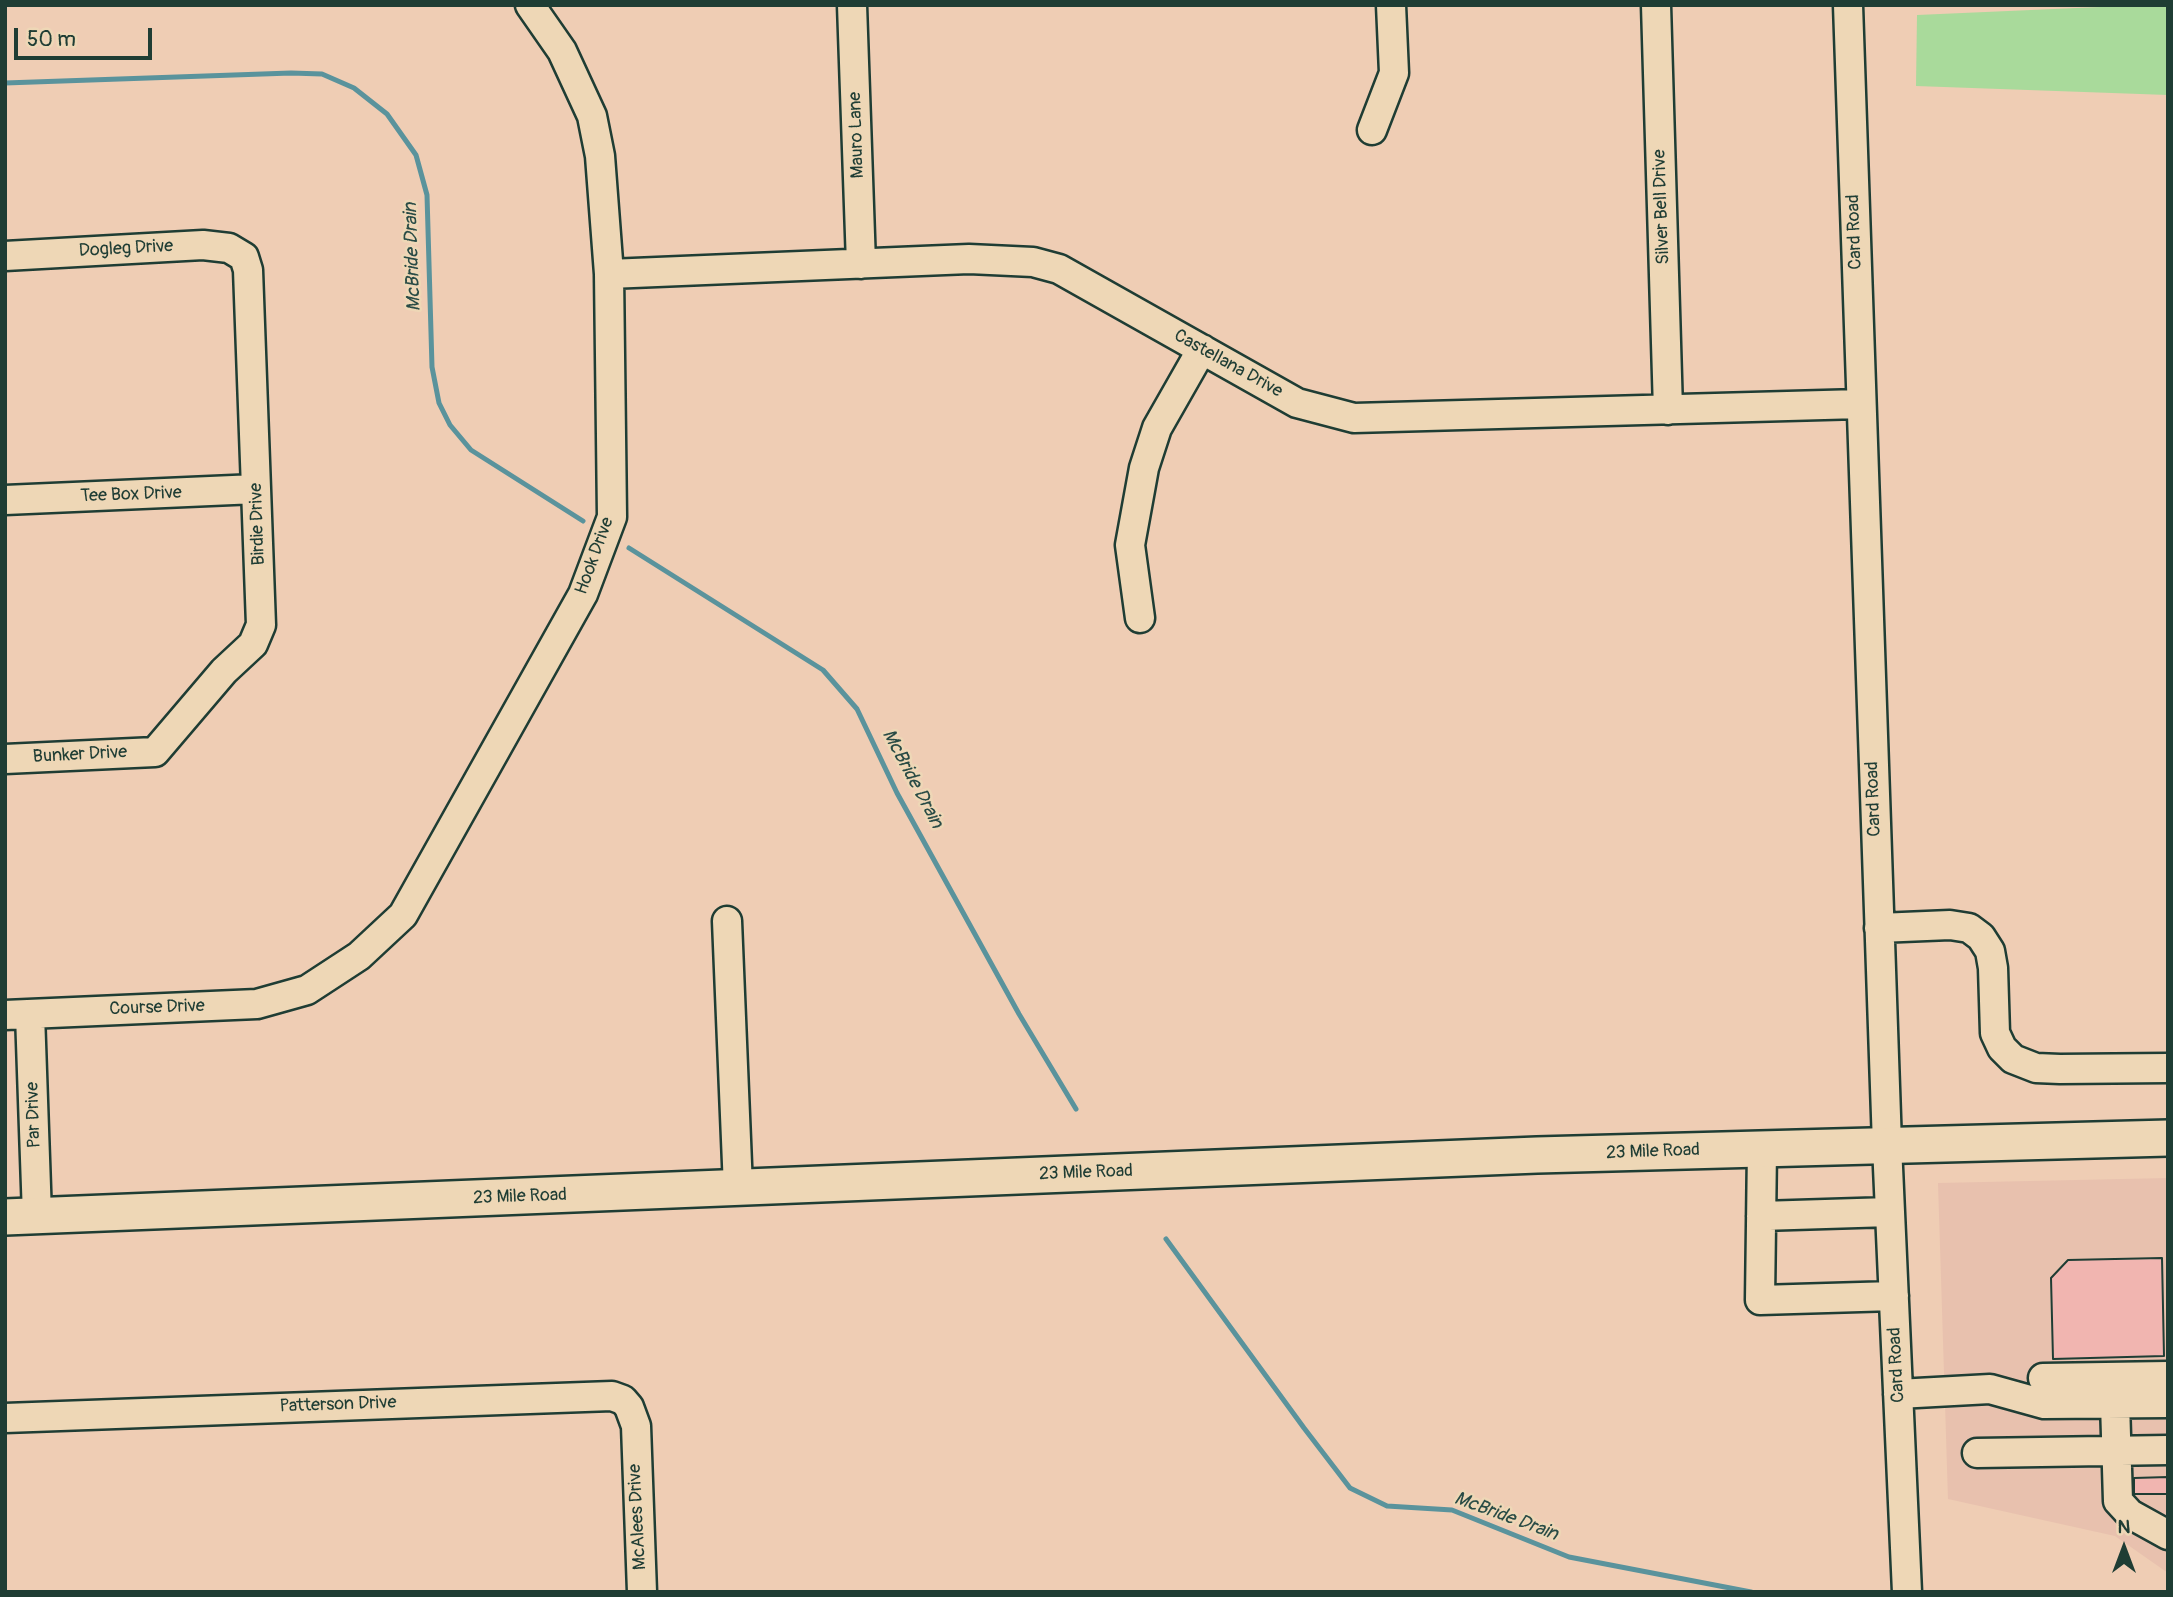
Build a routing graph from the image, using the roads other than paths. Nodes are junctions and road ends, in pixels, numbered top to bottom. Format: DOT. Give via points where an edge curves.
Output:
graph roads {
  1 [pos="530,5"];
  2 [pos="852,5"];
  3 [pos="1391,5"];
  4 [pos="1656,5"];
  5 [pos="1848,5"];
  6 [pos="1372,130"];
  7 [pos="5,256"];
  8 [pos="244,257"];
  9 [pos="861,264"];
  10 [pos="609,274"];
  11 [pos="1202,349"];
  12 [pos="1860,404"];
  13 [pos="1668,410"];
  14 [pos="256,489"];
  15 [pos="5,500"];
  16 [pos="1140,618"];
  17 [pos="155,752"];
  18 [pos="5,759"];
  19 [pos="727,921"];
  20 [pos="1879,928"];
  21 [pos="307,990"];
  22 [pos="18,1015"];
  23 [pos="2168,1068"];
  24 [pos="2168,1138"];
  25 [pos="1886,1145"];
  26 [pos="1762,1149"];
  27 [pos="737,1188"];
  28 [pos="1890,1212"];
  29 [pos="1761,1216"];
  30 [pos="21,1217"];
  31 [pos="1894,1296"];
  32 [pos="2168,1376"];
  33 [pos="2043,1378"];
  34 [pos="1898,1394"];
  35 [pos="2168,1403"];
  36 [pos="2115,1404"];
  37 [pos="5,1418"];
  38 [pos="635,1443"];
  39 [pos="2168,1450"];
  40 [pos="2116,1451"];
  41 [pos="1977,1453"];
  42 [pos="2168,1535"];
  43 [pos="642,1592"];
  44 [pos="1907,1592"];
  1 -- 10 [label="street, Hook Drive" via="562,51 592,116 600,156"];
  2 -- 9 [label="street, Mauro Lane"];
  3 -- 6 [label="street" via="1394,73"];
  4 -- 13 [label="street, Silver Bell Drive"];
  5 -- 12 [label="street, Card Road"];
  7 -- 8 [label="street, Dogleg Drive" via="203,245 229,248"];
  8 -- 14 [label="street, Birdie Drive"];
  9 -- 10 [label="street, Castellana Drive"];
  9 -- 11 [label="street, Castellana Drive" via="969,259 1033,262 1059,269"];
  10 -- 21 [label="street, Hook Drive" via="612,517 583,594 403,915 359,956"];
  11 -- 13 [label="street, Castellana Drive" via="1297,403 1354,418"];
  11 -- 16 [label="street" via="1157,428 1144,468 1130,545"];
  12 -- 13 [label="street, Castellana Drive"];
  12 -- 20 [label="street, Card Road"];
  14 -- 15 [label="street, Tee Box Drive"];
  14 -- 17 [label="street, Birdie Drive" via="261,625 253,644"];
  17 -- 18 [label="street, Bunker Drive"];
  19 -- 27 [label="street"];
  20 -- 23 [label="street" via="1950,925 1969,928 1981,937 1993,968 1995,1033 2013,1059 2036,1068"];
  20 -- 25 [label="street, Card Road"];
  21 -- 22 [label="street, Course Drive" via="257,1004"];
  22 -- 30 [label="street, Par Drive"];
  24 -- 25 [label="main road, 23 Mile Road"];
  25 -- 26 [label="main road, 23 Mile Road"];
  25 -- 28 [label="street, Card Road"];
  26 -- 27 [label="main road, 23 Mile Road"];
  26 -- 29 [label="street"];
  27 -- 30 [label="main road, 23 Mile Road"];
  28 -- 29 [label="street"];
  28 -- 31 [label="street, Card Road"];
  29 -- 31 [label="street" via="1760,1300"];
  31 -- 34 [label="street, Card Road"];
  32 -- 33 [label="street"];
  34 -- 36 [label="street" via="1990,1389 2044,1404"];
  34 -- 44 [label="street, Card Road"];
  35 -- 36 [label="street"];
  36 -- 40 [label="street"];
  37 -- 38 [label="street, Patterson Drive" via="605,1395 629,1406"];
  38 -- 43 [label="street, McAlees Drive"];
  39 -- 40 [label="street"];
  40 -- 41 [label="street"];
  40 -- 42 [label="street" via="2118,1501 2130,1514"];
}
